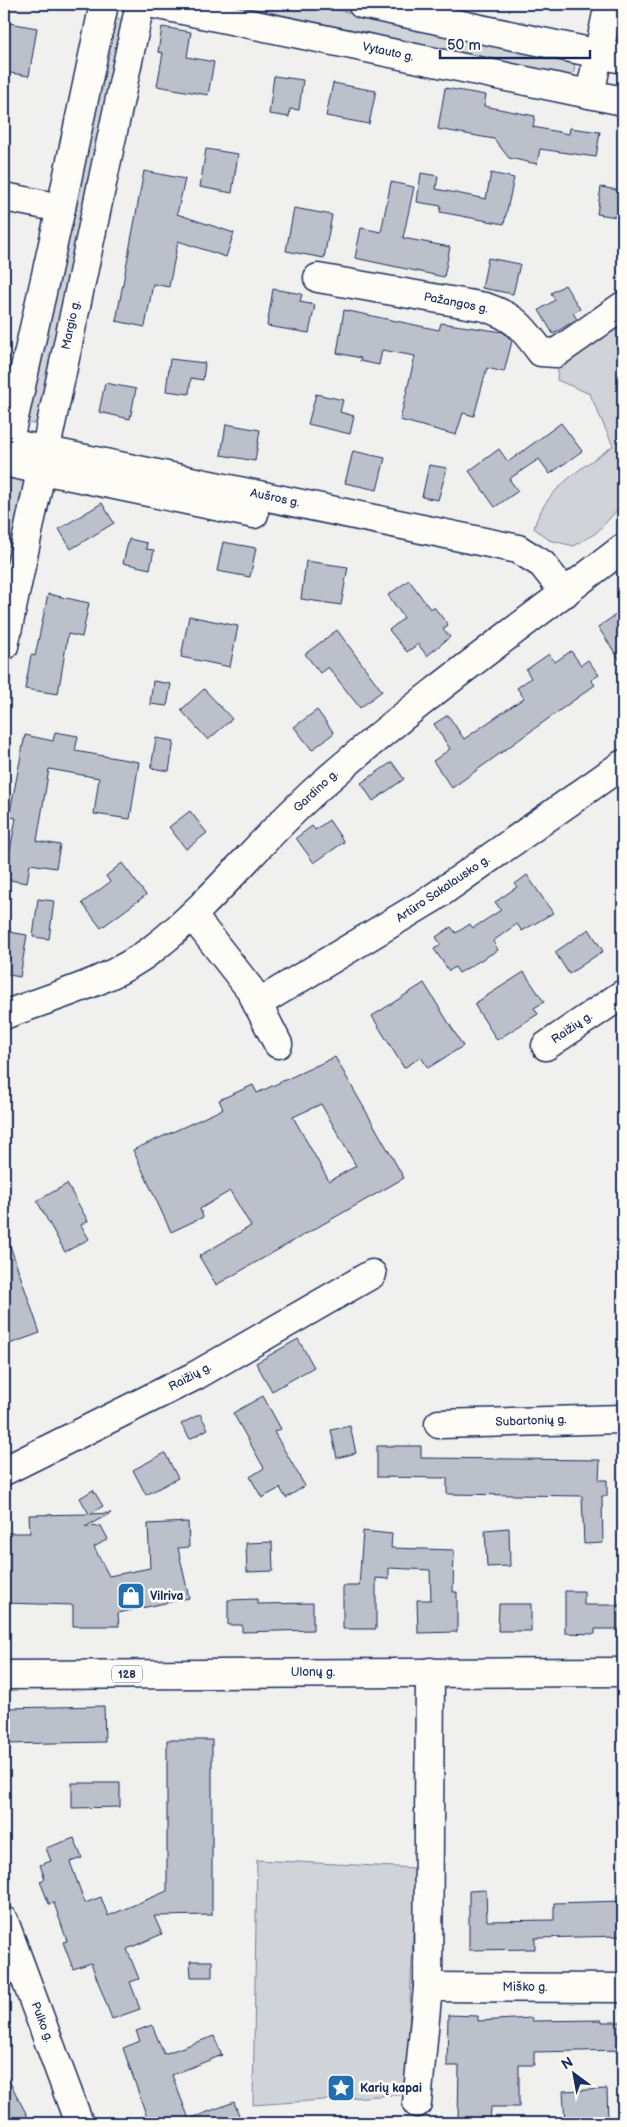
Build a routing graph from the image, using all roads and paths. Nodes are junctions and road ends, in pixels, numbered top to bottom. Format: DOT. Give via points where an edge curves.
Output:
graph roads {
  1 [pos="104,4"];
  2 [pos="140,4"];
  3 [pos="154,4"];
  4 [pos="362,4"];
  5 [pos="609,4"];
  6 [pos="611,56"];
  7 [pos="590,94"];
  8 [pos="623,101"];
  9 [pos="4,197"];
  10 [pos="61,208"];
  11 [pos="318,278"];
  12 [pos="623,306"];
  13 [pos="5,452"];
  14 [pos="42,460"];
  15 [pos="623,548"];
  16 [pos="565,592"];
  17 [pos="4,646"];
  18 [pos="623,764"];
  19 [pos="192,915"];
  20 [pos="623,994"];
  21 [pos="257,1004"];
  22 [pos="4,1015"];
  23 [pos="278,1044"];
  24 [pos="546,1046"];
  25 [pos="372,1274"];
  26 [pos="623,1419"];
  27 [pos="439,1424"];
  28 [pos="4,1471"];
  29 [pos="430,1672"];
  30 [pos="623,1672"];
  31 [pos="4,1675"];
  32 [pos="4,1921"];
  33 [pos="428,1988"];
  34 [pos="623,1988"];
  35 [pos="417,2103"];
  36 [pos="79,2123"];
  1 -- 10 [label="street"];
  2 -- 14 [label="street, Margio g."];
  3 -- 7 [label="street, Vytauto g."];
  4 -- 6 [label="street"];
  5 -- 6 [label="street"];
  6 -- 7 [label="street"];
  7 -- 8 [label="street, Vytauto g."];
  9 -- 10 [label="street"];
  10 -- 13 [label="street"];
  11 -- 12 [label="street, Pažangos g." via="485,307 518,322 541,352 548,353 556,353"];
  13 -- 14 [label="street, Aušros g."];
  14 -- 16 [label="street, Aušros g." via="518,549 542,564"];
  14 -- 17 [label="street, Margio g."];
  15 -- 16 [label="street, Gardino g."];
  16 -- 19 [label="street, Gardino g." via="385,730 323,783"];
  18 -- 21 [label="street, Artūro Sakalausko g." via="433,898"];
  19 -- 21 [label="street" via="250,989"];
  19 -- 22 [label="street, Gardino g." via="153,949 112,975"];
  20 -- 24 [label="street, Raižių g."];
  21 -- 23 [label="street"];
  25 -- 28 [label="street, Raižių g." via="194,1376"];
  26 -- 27 [label="street, Subartonių g."];
  29 -- 30 [label="street, Ulonų g. / 128"];
  29 -- 31 [label="street, Ulonų g. / 128"];
  29 -- 33 [label="street"];
  32 -- 36 [label="street, Pulko g."];
  33 -- 34 [label="street, Miško g."];
  33 -- 35 [label="street"];
}
